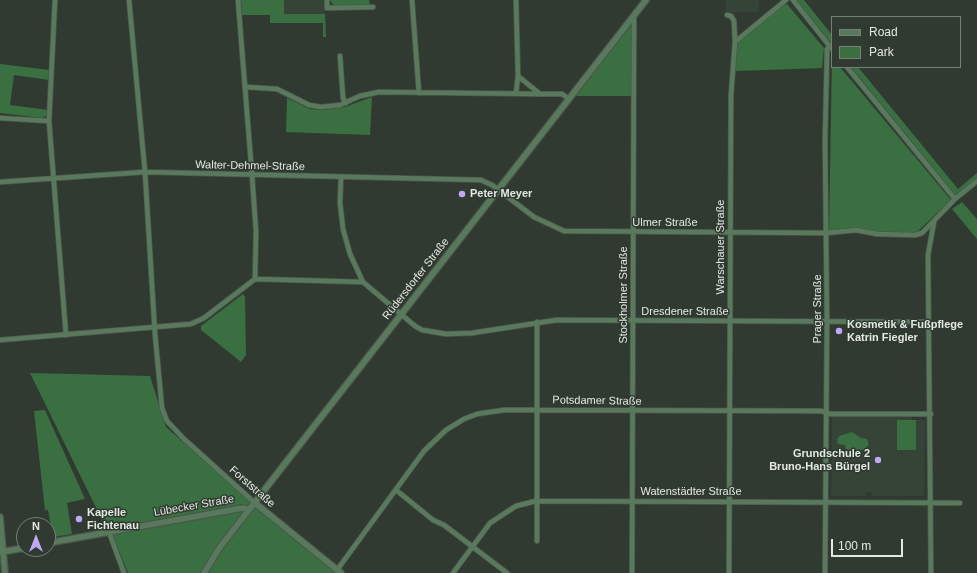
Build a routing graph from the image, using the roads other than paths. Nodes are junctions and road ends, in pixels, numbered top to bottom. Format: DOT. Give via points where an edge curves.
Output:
graph roads {
  1 [pos="55,0"];
  2 [pos="129,0"];
  3 [pos="238,0"];
  4 [pos="327,0"];
  5 [pos="412,0"];
  6 [pos="516,0"];
  7 [pos="646,0"];
  8 [pos="786,0"];
  9 [pos="793,0"];
  10 [pos="373,7"];
  11 [pos="727,15"];
  12 [pos="632,18"];
  13 [pos="735,42"];
  14 [pos="831,48"];
  15 [pos="340,56"];
  16 [pos="848,68"];
  17 [pos="518,76"];
  18 [pos="246,87"];
  19 [pos="418,93"];
  20 [pos="516,93"];
  21 [pos="540,94"];
  22 [pos="568,98"];
  23 [pos="346,103"];
  24 [pos="0,118"];
  25 [pos="49,121"];
  26 [pos="145,172"];
  27 [pos="252,175"];
  28 [pos="341,177"];
  29 [pos="53,179"];
  30 [pos="977,181"];
  31 [pos="0,182"];
  32 [pos="498,189"];
  33 [pos="955,199"];
  34 [pos="934,222"];
  35 [pos="634,232"];
  36 [pos="730,232"];
  37 [pos="826,233"];
  38 [pos="255,279"];
  39 [pos="363,282"];
  40 [pos="400,315"];
  41 [pos="633,321"];
  42 [pos="730,321"];
  43 [pos="537,322"];
  44 [pos="827,322"];
  45 [pos="928,322"];
  46 [pos="155,328"];
  47 [pos="66,335"];
  48 [pos="0,340"];
  49 [pos="537,410"];
  50 [pos="632,411"];
  51 [pos="730,411"];
  52 [pos="826,412"];
  53 [pos="930,414"];
  54 [pos="396,490"];
  55 [pos="536,500"];
  56 [pos="633,501"];
  57 [pos="729,501"];
  58 [pos="826,502"];
  59 [pos="931,502"];
  60 [pos="960,502"];
  61 [pos="254,503"];
  62 [pos="249,510"];
  63 [pos="0,517"];
  64 [pos="109,532"];
  65 [pos="536,541"];
  66 [pos="56,542"];
  67 [pos="472,548"];
  68 [pos="16,549"];
  69 [pos="2,552"];
  70 [pos="339,572"];
  71 [pos="5,573"];
  72 [pos="124,573"];
  73 [pos="204,573"];
  74 [pos="453,573"];
  75 [pos="507,573"];
  76 [pos="632,573"];
  77 [pos="729,573"];
  78 [pos="825,573"];
  79 [pos="931,573"];
  1 -- 25 [label="street"];
  2 -- 26 [label="street, Forststraße"];
  3 -- 18 [label="street"];
  4 -- 10 [label="street" via="327,8"];
  5 -- 19 [label="street"];
  6 -- 17 [label="street"];
  7 -- 12 [label="street, Rüdersdorfer Straße"];
  8 -- 13 [label="street"];
  9 -- 14 [label="street"];
  11 -- 13 [label="street, Warschauer Straße" via="734,21"];
  12 -- 22 [label="street, Rüdersdorfer Straße"];
  12 -- 35 [label="street, Stockholmer Straße"];
  13 -- 36 [label="street, Warschauer Straße" via="730,94"];
  14 -- 37 [label="street, Prager Straße" via="827,49 826,78"];
  15 -- 23 [label="street" via="343,98"];
  16 -- 33 [label="street"];
  17 -- 20 [label="street"];
  17 -- 21 [label="street"];
  18 -- 23 [label="street" via="277,90 315,106"];
  18 -- 27 [label="street"];
  19 -- 20 [label="street"];
  19 -- 23 [label="street" via="373,93"];
  20 -- 21 [label="street"];
  21 -- 22 [label="street" via="562,94"];
  22 -- 32 [label="street, Rüdersdorfer Straße"];
  24 -- 25 [label="street"];
  25 -- 29 [label="street"];
  26 -- 27 [label="street, Walter-Dehmel-Straße"];
  26 -- 29 [label="street, Walter-Dehmel-Straße"];
  26 -- 46 [label="street, Forststraße"];
  27 -- 28 [label="street, Walter-Dehmel-Straße"];
  27 -- 38 [label="street" via="256,231"];
  28 -- 32 [label="street, Walter-Dehmel-Straße" via="481,180"];
  28 -- 39 [label="street" via="343,229 350,254"];
  29 -- 31 [label="street, Walter-Dehmel-Straße"];
  29 -- 47 [label="street"];
  30 -- 33 [label="street"];
  32 -- 35 [label="street, Ulmer Straße" via="534,217 554,228 582,232"];
  32 -- 40 [label="street, Rüdersdorfer Straße"];
  33 -- 34 [label="street"];
  34 -- 37 [label="street, Ulmer Straße" via="922,233 915,235 877,234 856,230"];
  34 -- 45 [label="street" via="928,255"];
  35 -- 36 [label="street, Ulmer Straße"];
  35 -- 41 [label="street, Stockholmer Straße"];
  36 -- 37 [label="street, Ulmer Straße"];
  36 -- 42 [label="street, Warschauer Straße"];
  37 -- 44 [label="street, Prager Straße"];
  38 -- 39 [label="street"];
  38 -- 46 [label="street" via="192,324"];
  39 -- 40 [label="street, Dresdener Straße"];
  40 -- 43 [label="street, Dresdener Straße" via="422,330 446,334 472,333"];
  40 -- 61 [label="street, Rüdersdorfer Straße"];
  41 -- 42 [label="street, Dresdener Straße"];
  41 -- 43 [label="street, Dresdener Straße"];
  41 -- 50 [label="street, Stockholmer Straße"];
  42 -- 44 [label="street, Dresdener Straße"];
  42 -- 51 [label="street, Warschauer Straße"];
  43 -- 49 [label="street"];
  44 -- 45 [label="street, Dresdener Straße"];
  44 -- 52 [label="street, Prager Straße"];
  45 -- 53 [label="street"];
  46 -- 47 [label="street"];
  46 -- 61 [label="street, Forststraße" via="162,406 167,421"];
  47 -- 48 [label="street"];
  49 -- 50 [label="street, Potsdamer Straße"];
  49 -- 54 [label="street, Potsdamer Straße" via="492,411 455,424 424,451"];
  49 -- 55 [label="street"];
  50 -- 51 [label="street, Potsdamer Straße"];
  50 -- 56 [label="street, Stockholmer Straße"];
  51 -- 52 [label="street, Potsdamer Straße"];
  51 -- 57 [label="street, Warschauer Straße"];
  52 -- 53 [label="street, Potsdamer Straße"];
  52 -- 58 [label="street, Prager Straße"];
  53 -- 59 [label="street"];
  54 -- 67 [label="street"];
  54 -- 70 [label="street, Potsdamer Straße"];
  55 -- 56 [label="street, Watenstädter Straße"];
  55 -- 65 [label="street"];
  55 -- 67 [label="street, Watenstädter Straße" via="516,506 490,523"];
  56 -- 57 [label="street, Watenstädter Straße"];
  56 -- 76 [label="street, Stockholmer Straße"];
  57 -- 58 [label="street, Watenstädter Straße"];
  57 -- 77 [label="street, Warschauer Straße"];
  58 -- 59 [label="street, Watenstädter Straße"];
  58 -- 78 [label="street, Prager Straße"];
  59 -- 60 [label="street, Watenstädter Straße"];
  59 -- 79 [label="street"];
  61 -- 62 [label="street, Rüdersdorfer Straße"];
  61 -- 70 [label="street, Forststraße"];
  62 -- 64 [label="street, Lübecker Straße" via="237,509"];
  62 -- 73 [label="street, Rüdersdorfer Straße" via="212,557"];
  63 -- 69 [label="street"];
  64 -- 66 [label="street, Lübecker Straße"];
  64 -- 72 [label="street"];
  67 -- 74 [label="street, Watenstädter Straße"];
  67 -- 75 [label="street"];
  68 -- 69 [label="street"];
  69 -- 71 [label="street"];
}
